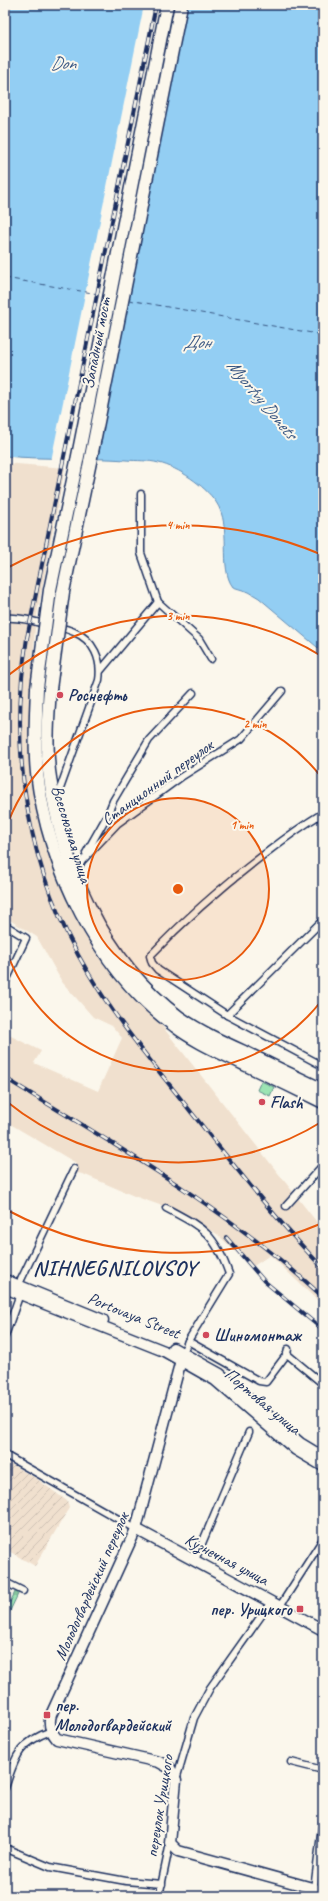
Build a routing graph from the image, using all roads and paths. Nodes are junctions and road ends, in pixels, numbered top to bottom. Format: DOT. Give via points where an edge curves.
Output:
graph roads {
  1 [pos="167,5"];
  2 [pos="181,5"];
  3 [pos="141,494"];
  4 [pos="158,602"];
  5 [pos="5,618"];
  6 [pos="211,659"];
  7 [pos="101,670"];
  8 [pos="37,688"];
  9 [pos="50,689"];
  10 [pos="282,691"];
  11 [pos="193,693"];
  12 [pos="53,790"];
  13 [pos="41,795"];
  14 [pos="55,804"];
  15 [pos="323,813"];
  16 [pos="82,861"];
  17 [pos="74,875"];
  18 [pos="323,920"];
  19 [pos="5,925"];
  20 [pos="5,983"];
  21 [pos="227,1016"];
  22 [pos="323,1066"];
  23 [pos="323,1090"];
  24 [pos="323,1102"];
  25 [pos="323,1165"];
  26 [pos="74,1169"];
  27 [pos="286,1206"];
  28 [pos="166,1208"];
  29 [pos="5,1280"];
  30 [pos="5,1288"];
  31 [pos="20,1289"];
  32 [pos="5,1336"];
  33 [pos="188,1341"];
  34 [pos="182,1356"];
  35 [pos="323,1384"];
  36 [pos="249,1432"];
  37 [pos="5,1455"];
  38 [pos="323,1457"];
  39 [pos="323,1466"];
  40 [pos="136,1529"];
  41 [pos="323,1539"];
  42 [pos="195,1560"];
  43 [pos="5,1582"];
  44 [pos="23,1592"];
  45 [pos="276,1604"];
  46 [pos="323,1630"];
  47 [pos="51,1731"];
  48 [pos="291,1762"];
  49 [pos="323,1770"];
  50 [pos="176,1780"];
  51 [pos="5,1788"];
  52 [pos="323,1819"];
  53 [pos="170,1843"];
  54 [pos="5,1848"];
  55 [pos="162,1884"];
  56 [pos="319,1890"];
  57 [pos="159,1896"];
  1 -- 8 [label="highway, Западный мост, bridge" via="50,590"];
  2 -- 9 [label="highway, Западный мост, bridge" via="63,592"];
  3 -- 4 [label="street" via="141,553"];
  4 -- 6 [label="street" via="199,638"];
  4 -- 7 [label="street"];
  5 -- 7 [label="street" via="18,617 75,632 93,646"];
  7 -- 14 [label="street"];
  8 -- 13 [label="highway, Всесоюзная улица" via="35,729"];
  9 -- 12 [label="highway, Всесоюзная улица" via="49,769"];
  10 -- 16 [label="street, Станционный переулок" via="241,739 181,777 118,823"];
  11 -- 16 [label="street, Станционный переулок" via="149,740"];
  12 -- 13 [label="street"];
  12 -- 14 [label="highway, Всесоюзная улица"];
  13 -- 24 [label="highway, Всесоюзная улица" via="44,813 65,878 86,922 125,979 151,1008 200,1043"];
  14 -- 17 [label="highway, Всесоюзная улица"];
  15 -- 21 [label="street" via="304,824 225,884 178,926 150,956 158,970"];
  16 -- 17 [label="street, Станционный переулок"];
  17 -- 23 [label="highway, Всесоюзная улица" via="98,923 133,973 157,1000 204,1033"];
  18 -- 21 [label="street"];
  19 -- 20 [label="street" via="26,938"];
  21 -- 22 [label="street"];
  25 -- 27 [label="street"];
  26 -- 31 [label="street"];
  28 -- 33 [label="street, Молодогвардейский переулок" via="206,1231 221,1251 229,1274"];
  29 -- 31 [label="main road, Portovaya Street"];
  30 -- 31 [label="main road, Portovaya Street"];
  31 -- 32 [label="street"];
  31 -- 34 [label="main road, Portovaya Street"];
  33 -- 34 [label="street, Молодогвардейский переулок"];
  33 -- 35 [label="street" via="259,1381 266,1382 287,1351"];
  34 -- 38 [label="main road, Портовая улица" via="220,1374 300,1443"];
  34 -- 39 [label="main road, Портовая улица" via="215,1380 296,1450"];
  34 -- 40 [label="main road, Молодогвардейский переулок"];
  36 -- 42 [label="street"];
  37 -- 40 [label="street"];
  40 -- 42 [label="main road, Кузнечная улица"];
  40 -- 47 [label="main road, Молодогвардейский переулок" via="51,1715"];
  41 -- 45 [label="street, переулок Урицкого"];
  42 -- 45 [label="main road, Кузнечная улица"];
  43 -- 44 [label="street"];
  45 -- 46 [label="main road, Кузнечная улица"];
  45 -- 50 [label="street, переулок Урицкого" via="210,1688 194,1718"];
  47 -- 50 [label="main road" via="57,1739 160,1762 170,1768"];
  47 -- 51 [label="street" via="37,1736 24,1745 14,1762"];
  48 -- 49 [label="street"];
  50 -- 53 [label="main road, переулок Урицкого"];
  52 -- 56 [label="street"];
  53 -- 55 [label="street, переулок Урицкого"];
  53 -- 56 [label="main road" via="178,1851"];
  54 -- 55 [label="street" via="50,1867 126,1881"];
  55 -- 57 [label="street, переулок Урицкого"];
}
